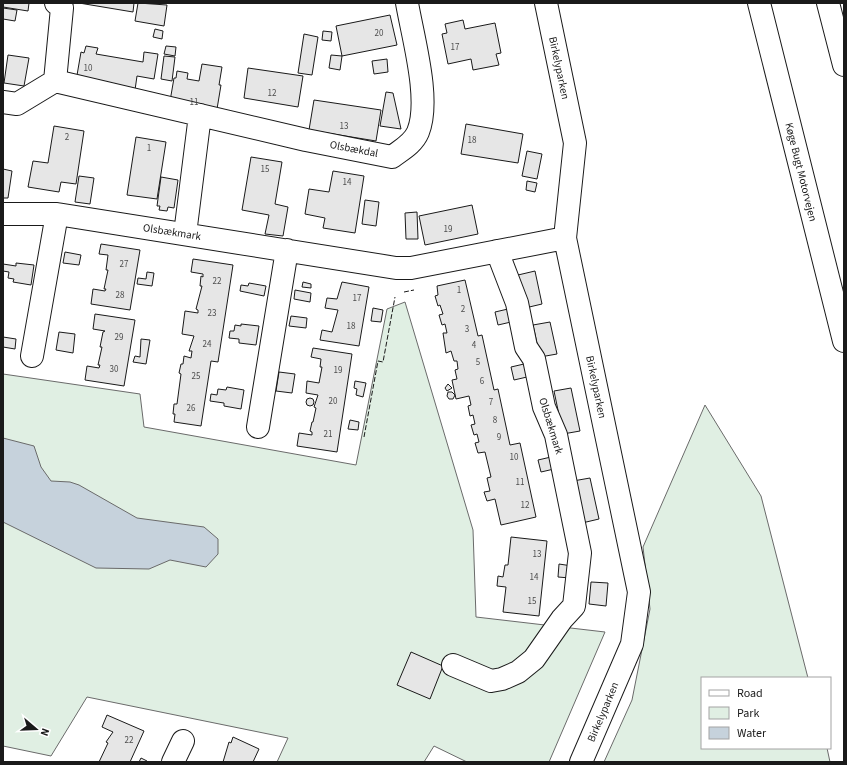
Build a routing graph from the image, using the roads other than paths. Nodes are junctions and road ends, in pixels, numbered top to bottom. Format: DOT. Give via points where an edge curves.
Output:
graph roads {
  1 [pos="56,3"];
  2 [pos="407,3"];
  3 [pos="546,3"];
  4 [pos="759,3"];
  5 [pos="828,3"];
  6 [pos="844,65"];
  7 [pos="55,81"];
  8 [pos="3,102"];
  9 [pos="200,115"];
  10 [pos="3,214"];
  11 [pos="57,214"];
  12 [pos="186,234"];
  13 [pos="565,238"];
  14 [pos="287,250"];
  15 [pos="497,251"];
  16 [pos="844,341"];
  17 [pos="32,356"];
  18 [pos="258,427"];
  19 [pos="453,665"];
  20 [pos="183,741"];
  21 [pos="173,762"];
  22 [pos="581,762"];
  1 -- 7 [label="main road" via="62,8"];
  2 -- 9 [label="main road, Olsbækdal" via="424,101 418,132 412,142 392,157"];
  3 -- 13 [label="main road, Birkelyparken" via="574,143"];
  4 -- 16 [label="main road, Køge Bugt Motorvejen"];
  5 -- 6 [label="main road"];
  7 -- 8 [label="main road" via="17,104"];
  7 -- 9 [label="main road, Olsbækdal"];
  9 -- 12 [label="main road"];
  10 -- 11 [label="main road, Olsbækmark"];
  11 -- 12 [label="main road, Olsbækmark"];
  11 -- 17 [label="main road"];
  12 -- 14 [label="main road, Olsbækmark"];
  13 -- 15 [label="main road, Olsbækmark"];
  13 -- 22 [label="main road, Birkelyparken" via="639,592 632,644"];
  14 -- 15 [label="main road, Olsbækmark" via="396,268 411,268"];
  14 -- 18 [label="main road"];
  15 -- 19 [label="main road, Olsbækmark" via="517,304 526,347 534,359 544,407 556,435 580,553 574,606 534,659 518,672 491,681"];
  20 -- 21 [label="main road"];
}
